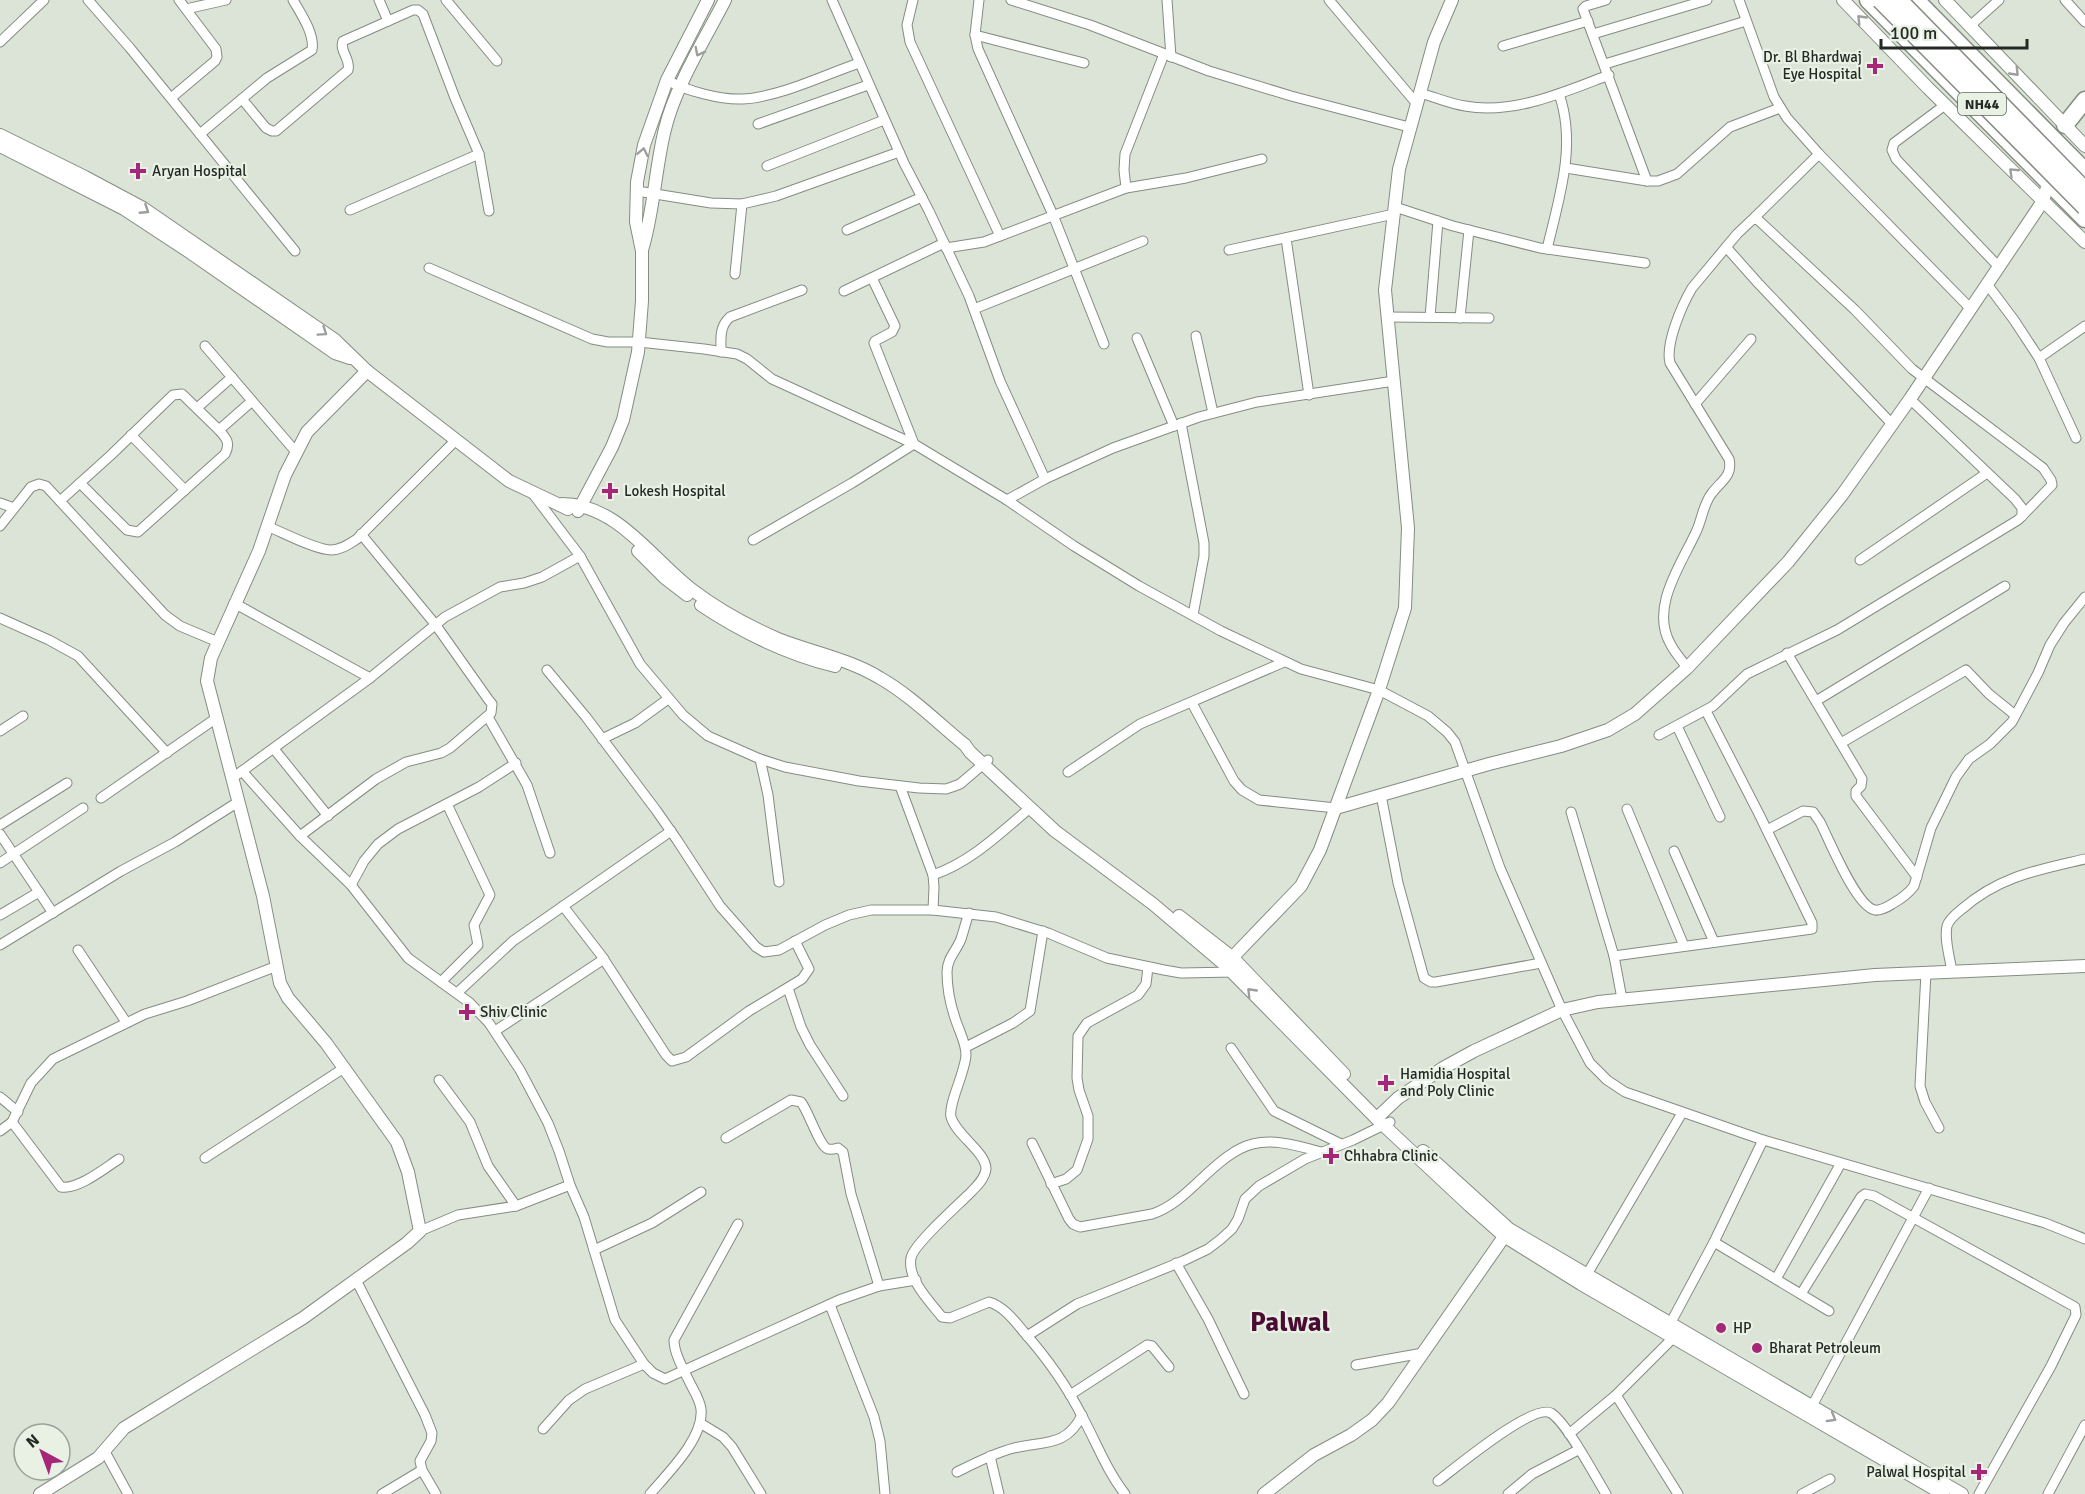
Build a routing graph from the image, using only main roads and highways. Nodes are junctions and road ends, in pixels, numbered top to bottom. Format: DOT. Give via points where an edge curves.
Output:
graph roads {
  1 [pos="1868,0"];
  2 [pos="1880,0"];
  3 [pos="1899,0"];
  4 [pos="1916,0"];
  5 [pos="2085,99"];
  6 [pos="2065,125"];
  7 [pos="2085,171"];
  8 [pos="2085,190"];
  9 [pos="2085,207"];
  10 [pos="2085,219"];
  1 -- 10 [label="highway"];
  2 -- 9 [label="highway, NH44, bridge"];
  3 -- 8 [label="highway, NH44, bridge"];
  4 -- 7 [label="highway"];
  5 -- 6 [label="highway"];
}
